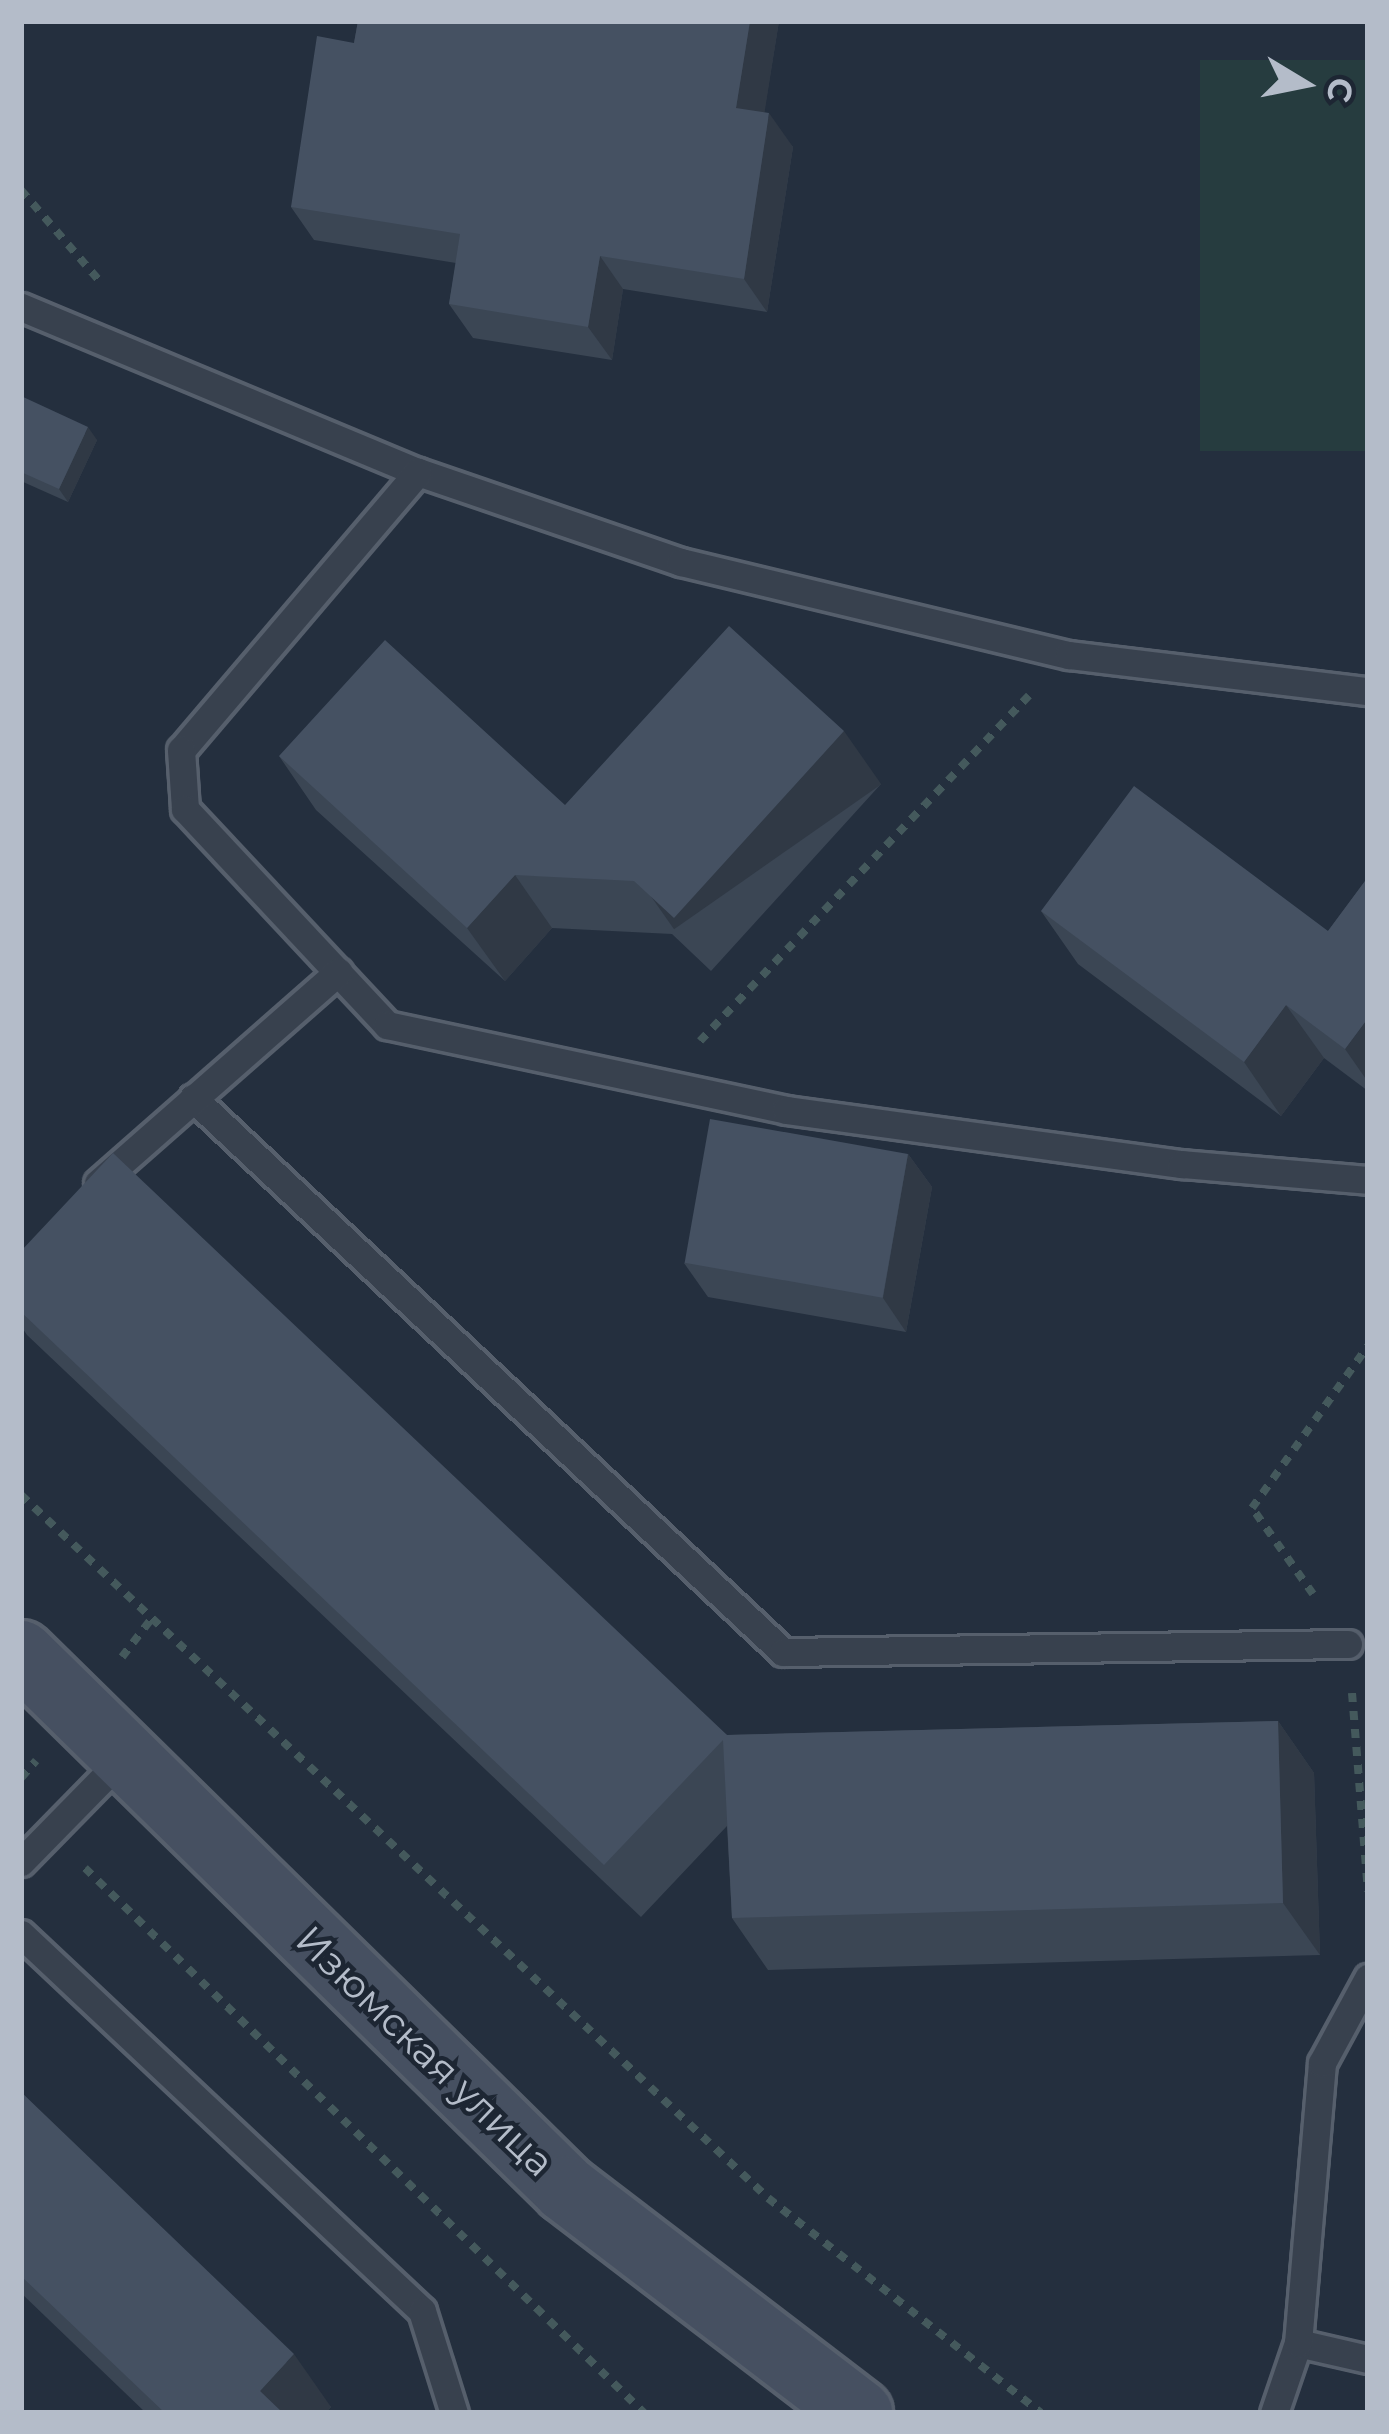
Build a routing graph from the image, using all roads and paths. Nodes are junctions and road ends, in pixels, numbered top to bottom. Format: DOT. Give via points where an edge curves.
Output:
graph roads {
  1 [pos="21,307"];
  2 [pos="418,472"];
  3 [pos="1069,655"];
  4 [pos="1368,691"];
  5 [pos="338,972"];
  6 [pos="657,1085"];
  7 [pos="193,1098"];
  8 [pos="1368,1180"];
  9 [pos="71,1207"];
  10 [pos="21,1495"];
  11 [pos="1348,1644"];
  12 [pos="21,1654"];
  13 [pos="124,1757"];
  14 [pos="49,1833"];
  15 [pos="21,1862"];
  16 [pos="21,1934"];
  17 [pos="1368,1978"];
  18 [pos="1298,2343"];
  19 [pos="1368,2359"];
  20 [pos="454,2413"];
  21 [pos="644,2413"];
  22 [pos="859,2413"];
  23 [pos="1041,2413"];
  24 [pos="1274,2413"];
  1 -- 2 [label="lane"];
  2 -- 3 [label="lane" via="681,562"];
  2 -- 5 [label="lane" via="181,750 185,809"];
  3 -- 4 [label="lane"];
  3 -- 6 [label="path"];
  5 -- 6 [label="lane" via="388,1025"];
  5 -- 7 [label="lane"];
  6 -- 8 [label="lane" via="1182,1164"];
  7 -- 9 [label="lane"];
  7 -- 11 [label="lane" via="783,1652"];
  10 -- 23 [label="path" via="768,2198"];
  12 -- 13 [label="street, Изюмская улица"];
  13 -- 14 [label="lane"];
  13 -- 22 [label="street, Изюмская улица" via="566,2189"];
  14 -- 15 [label="lane"];
  14 -- 21 [label="path"];
  16 -- 20 [label="lane" via="422,2311"];
  17 -- 18 [label="lane" via="1322,2063"];
  18 -- 19 [label="lane"];
  18 -- 24 [label="lane"];
}
